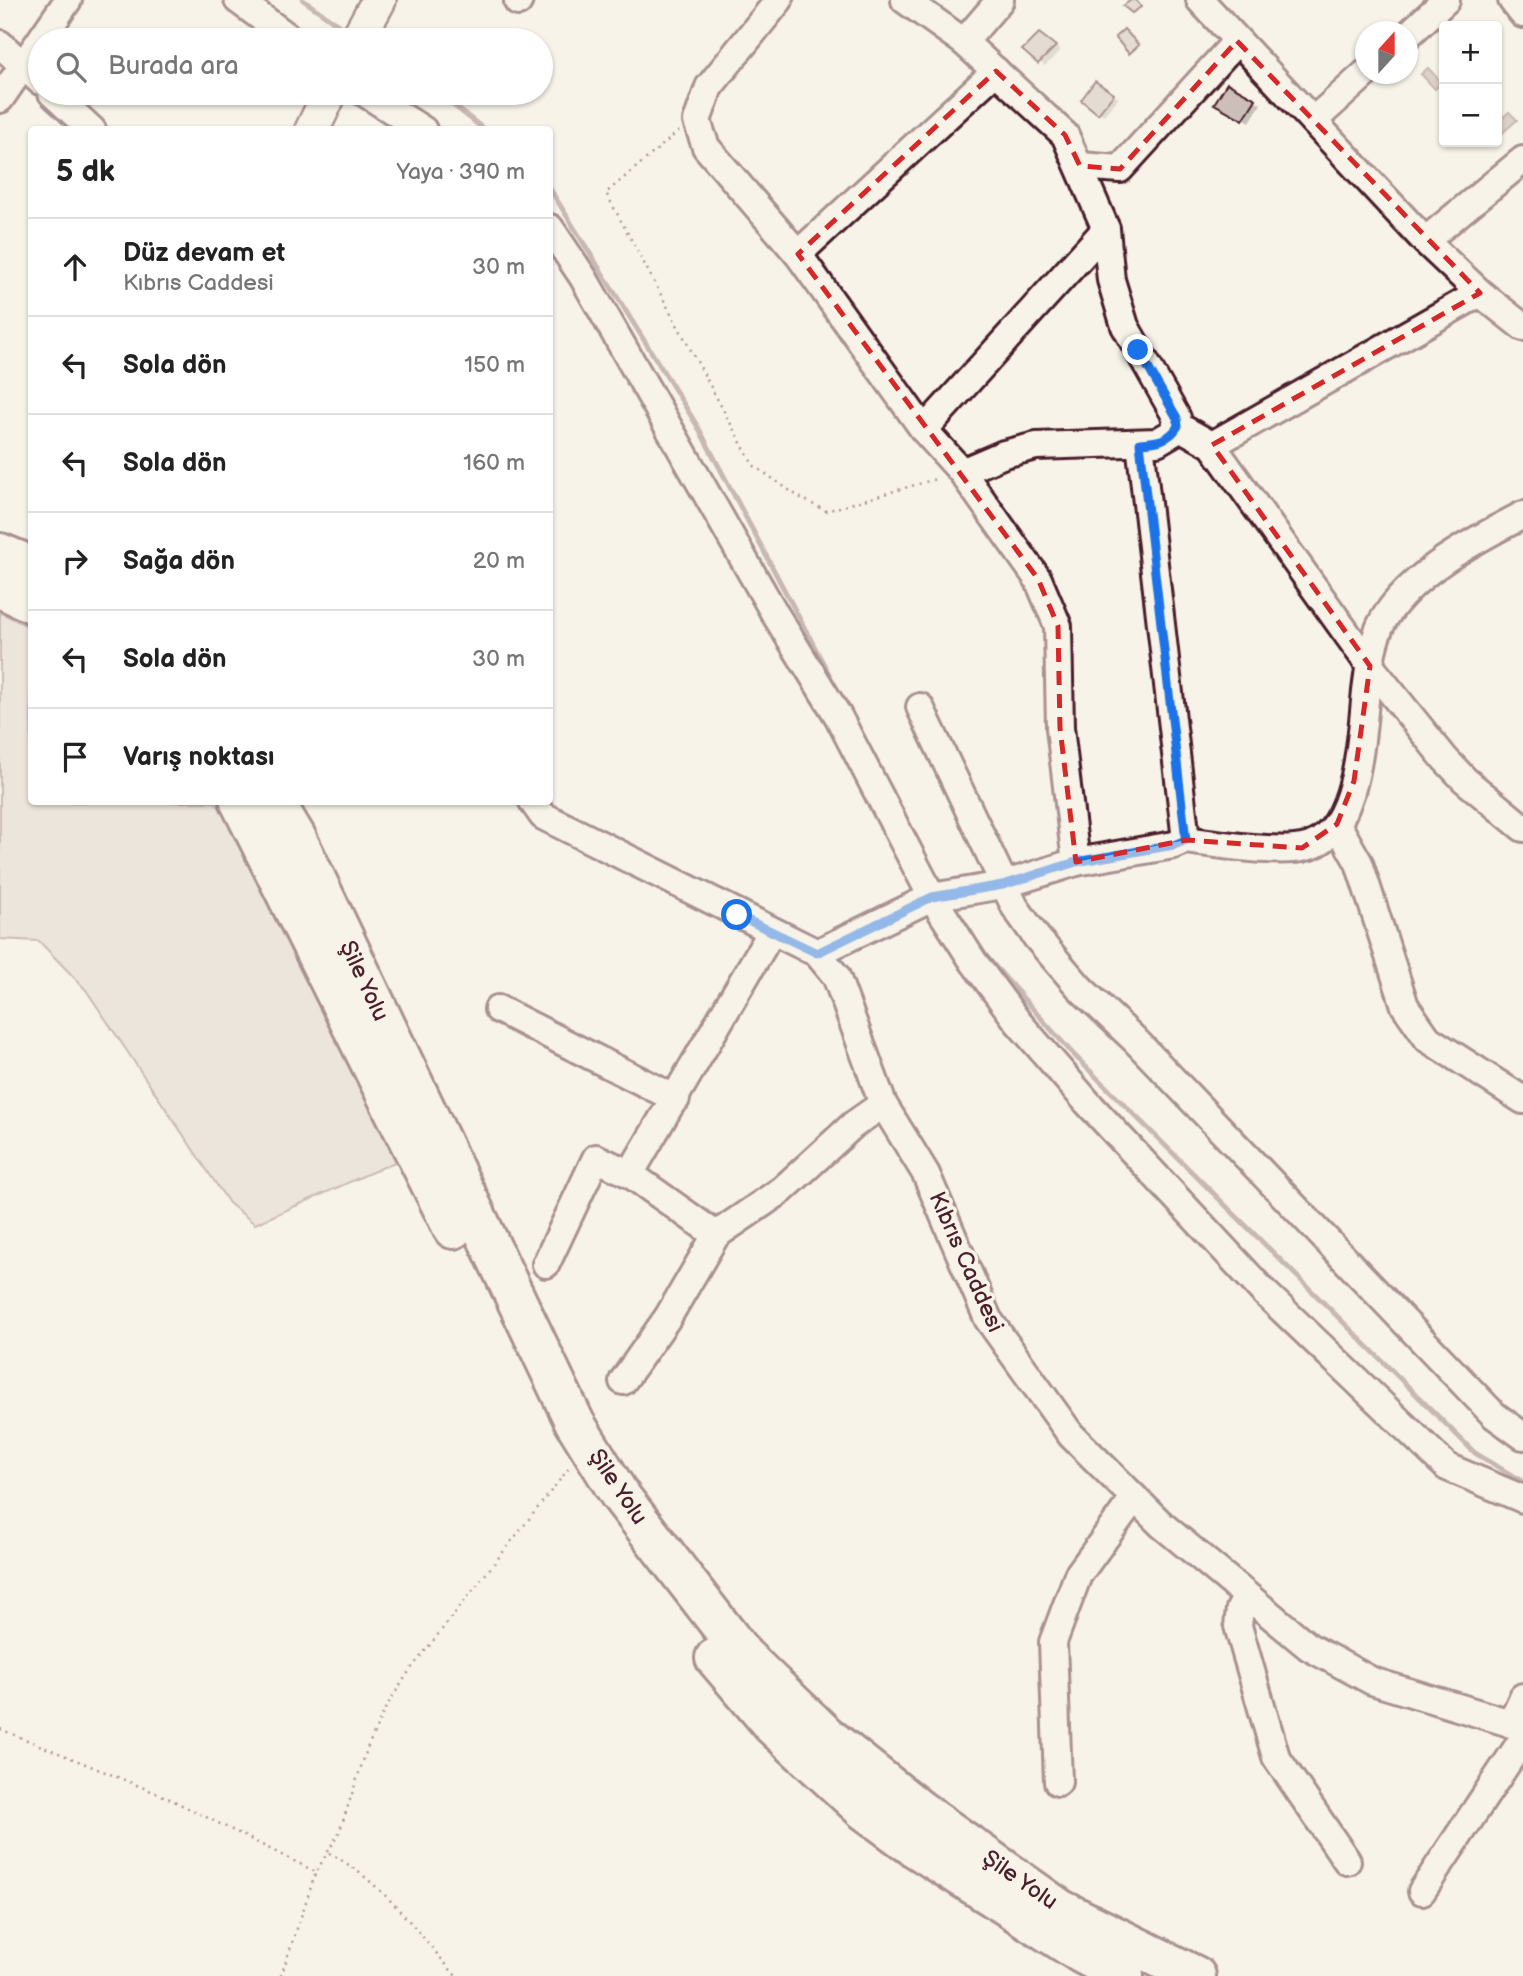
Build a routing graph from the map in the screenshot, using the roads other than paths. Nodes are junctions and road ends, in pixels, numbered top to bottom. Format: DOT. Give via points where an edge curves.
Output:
graph roads {
  1 [pos="68,0"];
  2 [pos="238,0"];
  3 [pos="779,0"];
  4 [pos="905,0"];
  5 [pos="1000,0"];
  6 [pos="1200,0"];
  7 [pos="1446,0"];
  8 [pos="1512,0"];
  9 [pos="1523,14"];
  10 [pos="1418,26"];
  11 [pos="54,28"];
  12 [pos="276,28"];
  13 [pos="1237,41"];
  14 [pos="964,42"];
  15 [pos="0,44"];
  16 [pos="28,69"];
  17 [pos="996,71"];
  18 [pos="28,76"];
  19 [pos="1355,83"];
  20 [pos="0,99"];
  21 [pos="65,105"];
  22 [pos="324,105"];
  23 [pos="384,105"];
  24 [pos="1313,121"];
  25 [pos="88,126"];
  26 [pos="314,126"];
  27 [pos="417,126"];
  28 [pos="1523,160"];
  29 [pos="1080,166"];
  30 [pos="1106,229"];
  31 [pos="553,232"];
  32 [pos="1425,241"];
  33 [pos="798,254"];
  34 [pos="1480,293"];
  35 [pos="1523,327"];
  36 [pos="1178,426"];
  37 [pos="924,430"];
  38 [pos="1140,443"];
  39 [pos="1212,445"];
  40 [pos="962,472"];
  41 [pos="1523,515"];
  42 [pos="0,553"];
  43 [pos="28,564"];
  44 [pos="0,587"];
  45 [pos="28,601"];
  46 [pos="1370,666"];
  47 [pos="920,707"];
  48 [pos="241,805"];
  49 [pos="277,805"];
  50 [pos="536,805"];
  51 [pos="1337,824"];
  52 [pos="1523,828"];
  53 [pos="1186,840"];
  54 [pos="1076,862"];
  55 [pos="1003,885"];
  56 [pos="932,897"];
  57 [pos="772,931"];
  58 [pos="817,953"];
  59 [pos="498,1009"];
  60 [pos="676,1099"];
  61 [pos="1523,1100"];
  62 [pos="883,1104"];
  63 [pos="630,1174"];
  64 [pos="716,1236"];
  65 [pos="546,1264"];
  66 [pos="623,1381"];
  67 [pos="1523,1436"];
  68 [pos="1134,1498"];
  69 [pos="1523,1499"];
  70 [pos="1246,1598"];
  71 [pos="1523,1697"];
  72 [pos="1519,1730"];
  73 [pos="1058,1782"];
  74 [pos="1348,1861"];
  75 [pos="1422,1891"];
  76 [pos="1124,1976"];
  77 [pos="1196,1976"];
  1 -- 11 [label="street"];
  2 -- 12 [label="street"];
  3 -- 33 [label="street" via="709,88 697,121 706,147"];
  4 -- 14 [label="street"];
  5 -- 14 [label="street"];
  6 -- 13 [label="street"];
  7 -- 10 [label="street"];
  8 -- 9 [label="street"];
  13 -- 24 [label="street"];
  13 -- 29 [label="street" via="1120,169"];
  14 -- 17 [label="street"];
  15 -- 16 [label="street"];
  17 -- 29 [label="street" via="1065,135"];
  17 -- 33 [label="street"];
  18 -- 20 [label="street"];
  19 -- 24 [label="street"];
  21 -- 25 [label="street"];
  22 -- 26 [label="main road"];
  23 -- 27 [label="street"];
  24 -- 32 [label="street"];
  28 -- 32 [label="street"];
  29 -- 30 [label="street"];
  30 -- 36 [label="street" via="1111,280 1125,326"];
  30 -- 37 [label="street"];
  31 -- 56 [label="street" via="838,716"];
  32 -- 34 [label="street"];
  33 -- 37 [label="street"];
  34 -- 35 [label="street"];
  34 -- 39 [label="street"];
  36 -- 38 [label="street" via="1169,438"];
  36 -- 39 [label="street"];
  37 -- 40 [label="street"];
  38 -- 40 [label="street" via="1036,446"];
  38 -- 53 [label="street"];
  39 -- 46 [label="street"];
  40 -- 54 [label="street" via="1038,579 1058,626 1060,728"];
  41 -- 46 [label="street" via="1485,535 1409,590 1383,621"];
  42 -- 43 [label="highway"];
  44 -- 45 [label="highway"];
  46 -- 51 [label="street" via="1354,781"];
  46 -- 52 [label="street" via="1454,770"];
  47 -- 55 [label="street"];
  48 -- 76 [label="highway, Şile Yolu" via="406,1138 574,1461 693,1632 772,1726 817,1769 914,1847"];
  49 -- 77 [label="highway, Şile Yolu" via="575,1423 620,1494 736,1645 828,1736 930,1818 1060,1909"];
  50 -- 57 [label="street, Kıbrıs Caddesi" via="543,816"];
  51 -- 53 [label="street" via="1320,840 1302,848"];
  51 -- 61 [label="street" via="1359,863 1405,1006 1415,1023 1428,1039"];
  53 -- 54 [label="street"];
  54 -- 55 [label="street"];
  55 -- 56 [label="street"];
  55 -- 67 [label="street" via="1037,938 1080,988 1494,1415"];
  56 -- 58 [label="street"];
  56 -- 69 [label="street" via="1018,1022 1263,1291 1447,1467"];
  57 -- 58 [label="street, Kıbrıs Caddesi"];
  57 -- 60 [label="street"];
  58 -- 62 [label="street, Kıbrıs Caddesi" via="836,976"];
  59 -- 60 [label="street"];
  60 -- 63 [label="street"];
  62 -- 64 [label="street" via="782,1190"];
  62 -- 68 [label="street, Kıbrıs Caddesi" via="926,1174 976,1295 1005,1346 1071,1435"];
  63 -- 64 [label="street"];
  63 -- 65 [label="street" via="596,1158"];
  64 -- 66 [label="street"];
  68 -- 70 [label="street, Kıbrıs Caddesi"];
  68 -- 73 [label="street" via="1079,1575 1053,1642"];
  70 -- 72 [label="street, Kıbrıs Caddesi" via="1309,1647 1360,1676"];
  70 -- 74 [label="street" via="1238,1626 1276,1757"];
  71 -- 72 [label="street"];
  72 -- 75 [label="street"];
}
